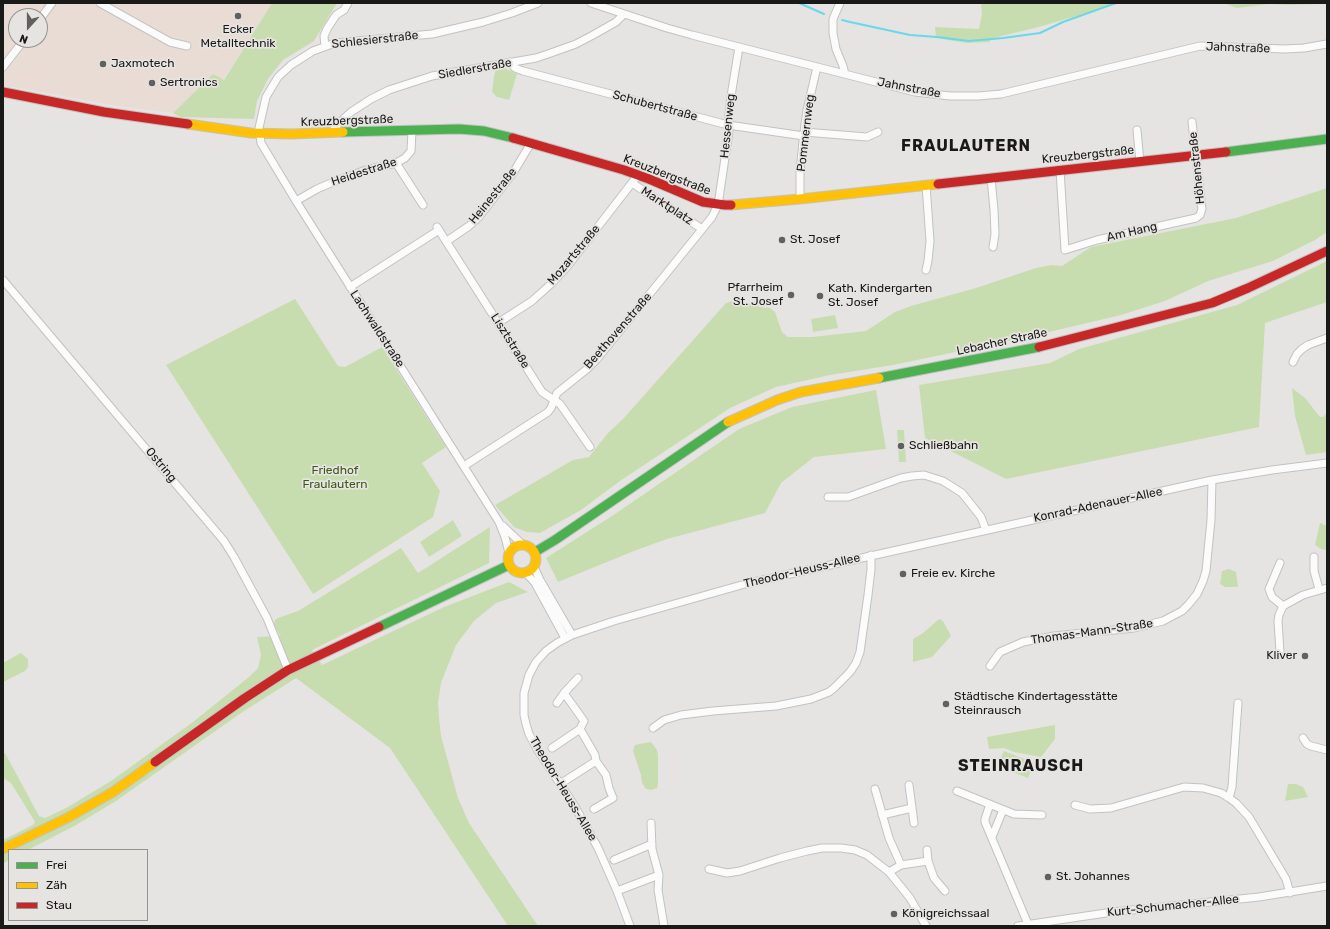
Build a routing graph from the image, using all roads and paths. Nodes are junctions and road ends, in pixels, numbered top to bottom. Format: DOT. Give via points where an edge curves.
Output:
graph roads {
  1 [pos="100,3"];
  2 [pos="348,3"];
  3 [pos="538,3"];
  4 [pos="591,3"];
  5 [pos="840,3"];
  6 [pos="624,14"];
  7 [pos="1327,44"];
  8 [pos="186,46"];
  9 [pos="325,46"];
  10 [pos="739,46"];
  11 [pos="18,48"];
  12 [pos="510,62"];
  13 [pos="3,67"];
  14 [pos="817,67"];
  15 [pos="845,74"];
  16 [pos="3,92"];
  17 [pos="1192,122"];
  18 [pos="728,125"];
  19 [pos="1137,130"];
  20 [pos="412,131"];
  21 [pos="878,132"];
  22 [pos="331,133"];
  23 [pos="259,134"];
  24 [pos="804,134"];
  25 [pos="1327,139"];
  26 [pos="531,144"];
  27 [pos="1196,156"];
  28 [pos="1140,162"];
  29 [pos="396,163"];
  30 [pos="1060,170"];
  31 [pos="638,175"];
  32 [pos="991,178"];
  33 [pos="632,183"];
  34 [pos="926,185"];
  35 [pos="800,199"];
  36 [pos="296,201"];
  37 [pos="423,205"];
  38 [pos="718,205"];
  39 [pos="1200,214"];
  40 [pos="702,229"];
  41 [pos="447,241"];
  42 [pos="993,247"];
  43 [pos="1327,251"];
  44 [pos="926,270"];
  45 [pos="3,280"];
  46 [pos="350,287"];
  47 [pos="498,323"];
  48 [pos="1327,338"];
  49 [pos="1294,362"];
  50 [pos="554,400"];
  51 [pos="590,447"];
  52 [pos="1327,463"];
  53 [pos="464,466"];
  54 [pos="1212,480"];
  55 [pos="828,497"];
  56 [pos="499,522"];
  57 [pos="986,530"];
  58 [pos="522,544"];
  59 [pos="535,552"];
  60 [pos="509,553"];
  61 [pos="871,555"];
  62 [pos="1314,557"];
  63 [pos="1280,563"];
  64 [pos="509,565"];
  65 [pos="534,567"];
  66 [pos="526,573"];
  67 [pos="1327,588"];
  68 [pos="1319,589"];
  69 [pos="1283,606"];
  70 [pos="568,637"];
  71 [pos="1280,652"];
  72 [pos="990,666"];
  73 [pos="288,670"];
  74 [pos="578,678"];
  75 [pos="564,693"];
  76 [pos="556,703"];
  77 [pos="1238,703"];
  78 [pos="653,728"];
  79 [pos="580,729"];
  80 [pos="1303,738"];
  81 [pos="552,748"];
  82 [pos="1327,750"];
  83 [pos="596,761"];
  84 [pos="560,784"];
  85 [pos="909,785"];
  86 [pos="875,789"];
  87 [pos="957,791"];
  88 [pos="1229,798"];
  89 [pos="990,804"];
  90 [pos="1075,805"];
  91 [pos="912,808"];
  92 [pos="594,809"];
  93 [pos="1003,810"];
  94 [pos="882,815"];
  95 [pos="1042,815"];
  96 [pos="650,823"];
  97 [pos="914,823"];
  98 [pos="992,837"];
  99 [pos="652,844"];
  100 [pos="3,849"];
  101 [pos="927,850"];
  102 [pos="614,860"];
  103 [pos="928,861"];
  104 [pos="901,865"];
  105 [pos="709,870"];
  106 [pos="889,872"];
  107 [pos="659,875"];
  108 [pos="1327,886"];
  109 [pos="617,891"];
  110 [pos="945,891"];
  111 [pos="1290,892"];
  112 [pos="1023,925"];
  113 [pos="630,926"];
  114 [pos="664,926"];
  115 [pos="926,926"];
  1 -- 8 [label="street" via="170,42"];
  2 -- 9 [label="street" via="327,29 324,36"];
  3 -- 9 [label="street, Schlesierstraße" via="483,22 432,34"];
  4 -- 6 [label="street, Jahnstraße"];
  5 -- 15 [label="street" via="834,19 833,33"];
  6 -- 10 [label="street, Jahnstraße"];
  6 -- 12 [label="street, Siedlerstraße" via="576,44 548,54"];
  7 -- 15 [label="street, Jahnstraße" via="1285,49 1200,46 1001,94 978,96 930,95"];
  9 -- 23 [label="street, Schlesierstraße" via="303,56 278,77 266,97"];
  10 -- 14 [label="street, Jahnstraße"];
  10 -- 18 [label="street, Hessenweg"];
  11 -- 13 [label="street"];
  12 -- 18 [label="street, Schubertstraße" via="522,71"];
  12 -- 22 [label="street, Siedlerstraße" via="432,76 389,90 351,112"];
  14 -- 15 [label="street, Jahnstraße"];
  14 -- 24 [label="street, Pommernweg"];
  16 -- 23 [label="main road, Kreuzbergstraße" via="104,112"];
  17 -- 27 [label="street, Höhenstraße"];
  18 -- 24 [label="street, Schubertstraße"];
  18 -- 38 [label="street, Hessenweg"];
  19 -- 28 [label="street"];
  20 -- 22 [label="main road, Kreuzbergstraße"];
  20 -- 26 [label="main road, Kreuzbergstraße" via="471,130 498,134"];
  20 -- 29 [label="street, Heidestraße" via="411,151"];
  21 -- 24 [label="street, Schubertstraße" via="867,137"];
  22 -- 23 [label="main road, Kreuzbergstraße"];
  23 -- 36 [label="street, Lachwaldstraße" via="261,143"];
  24 -- 35 [label="street, Pommernweg"];
  25 -- 27 [label="main road, Kreuzbergstraße"];
  26 -- 31 [label="main road, Kreuzbergstraße"];
  26 -- 41 [label="street, Heinestraße" via="513,173 478,218"];
  27 -- 28 [label="main road, Kreuzbergstraße"];
  27 -- 39 [label="street, Höhenstraße" via="1202,209"];
  28 -- 30 [label="main road, Kreuzbergstraße"];
  29 -- 36 [label="street, Heidestraße" via="333,182"];
  29 -- 37 [label="street"];
  30 -- 32 [label="main road, Kreuzbergstraße"];
  30 -- 39 [label="street, Am Hang" via="1065,250 1097,240 1196,218"];
  31 -- 33 [label="street, Mozartstraße"];
  31 -- 38 [label="main road, Kreuzbergstraße" via="703,202"];
  32 -- 34 [label="main road, Kreuzbergstraße"];
  32 -- 42 [label="street" via="995,234"];
  33 -- 40 [label="street, Marktplatz"];
  33 -- 47 [label="street, Mozartstraße" via="552,283 532,301"];
  34 -- 35 [label="main road, Kreuzbergstraße"];
  34 -- 44 [label="street" via="930,241"];
  35 -- 38 [label="main road, Kreuzbergstraße"];
  36 -- 46 [label="street, Lachwaldstraße"];
  38 -- 40 [label="street, Beethovenstraße"];
  40 -- 50 [label="street, Beethovenstraße" via="597,359 557,393"];
  41 -- 46 [label="street, Lisztstraße" via="438,228"];
  41 -- 47 [label="street, Lisztstraße"];
  43 -- 59 [label="main road, Lebacher Straße" via="1230,296 1204,305 1026,350 795,394 759,407 734,419 682,452"];
  45 -- 73 [label="street, Ostring" via="224,541 266,618"];
  46 -- 53 [label="street, Lachwaldstraße"];
  47 -- 50 [label="street, Lisztstraße" via="542,392"];
  48 -- 49 [label="street" via="1302,349"];
  50 -- 51 [label="street, Lisztstraße" via="560,404"];
  50 -- 53 [label="street, Beethovenstraße" via="548,412"];
  52 -- 54 [label="street, Konrad-Adenauer-Allee"];
  53 -- 56 [label="street, Lachwaldstraße"];
  54 -- 57 [label="street, Konrad-Adenauer-Allee"];
  54 -- 72 [label="street, Thomas-Mann-Straße" via="1206,571 1197,594 1182,611 1163,621 1134,628 1054,636 1023,642 1000,652"];
  55 -- 57 [label="street" via="857,495 901,478 924,475 943,481 962,493 977,511"];
  56 -- 58 [label="street, Lachwaldstraße"];
  56 -- 60 [label="street, Lachwaldstraße"];
  57 -- 61 [label="street, Konrad-Adenauer-Allee"];
  58 -- 59 [label="main road"];
  58 -- 60 [label="main road"];
  59 -- 65 [label="main road" via="537,557"];
  60 -- 64 [label="main road"];
  61 -- 70 [label="street, Theodor-Heuss-Allee" via="745,584 664,606"];
  61 -- 78 [label="street" via="860,652 850,672 829,692 811,699 776,706 681,715 664,720"];
  62 -- 68 [label="street" via="1314,571"];
  63 -- 69 [label="street" via="1269,589 1272,597"];
  64 -- 66 [label="main road" via="519,573"];
  64 -- 73 [label="main road"];
  65 -- 66 [label="main road"];
  65 -- 70 [label="street"];
  66 -- 70 [label="street" via="535,583"];
  67 -- 68 [label="street"];
  68 -- 69 [label="street"];
  69 -- 71 [label="street" via="1278,621"];
  70 -- 84 [label="street, Theodor-Heuss-Allee" via="551,647 536,662 524,693 524,715 529,734"];
  73 -- 100 [label="main road" via="113,792"];
  74 -- 75 [label="street"];
  75 -- 76 [label="street"];
  75 -- 79 [label="street" via="584,721"];
  77 -- 88 [label="street"];
  79 -- 81 [label="street"];
  79 -- 83 [label="street"];
  80 -- 82 [label="street" via="1311,746"];
  83 -- 84 [label="street"];
  83 -- 92 [label="street" via="606,775 613,798"];
  84 -- 109 [label="street, Theodor-Heuss-Allee" via="594,840"];
  85 -- 91 [label="street"];
  86 -- 94 [label="street"];
  87 -- 89 [label="street"];
  88 -- 90 [label="street" via="1213,790 1189,787 1111,808 1090,809"];
  88 -- 111 [label="street" via="1249,817 1286,879"];
  89 -- 93 [label="street"];
  89 -- 98 [label="street" via="985,822"];
  91 -- 94 [label="street"];
  91 -- 97 [label="street"];
  93 -- 95 [label="street" via="1014,814"];
  93 -- 98 [label="street"];
  94 -- 104 [label="street"];
  96 -- 99 [label="street"];
  98 -- 112 [label="street"];
  99 -- 102 [label="street"];
  99 -- 107 [label="street"];
  101 -- 103 [label="street"];
  103 -- 104 [label="street"];
  103 -- 110 [label="street" via="934,878"];
  104 -- 106 [label="street"];
  105 -- 106 [label="street" via="727,873 807,851 833,848 855,850 867,855"];
  106 -- 115 [label="street" via="910,898"];
  107 -- 109 [label="street"];
  107 -- 114 [label="street" via="658,890"];
  108 -- 111 [label="street, Kurt-Schumacher-Allee"];
  109 -- 113 [label="street, Theodor-Heuss-Allee"];
  111 -- 112 [label="street, Kurt-Schumacher-Allee"];
}
